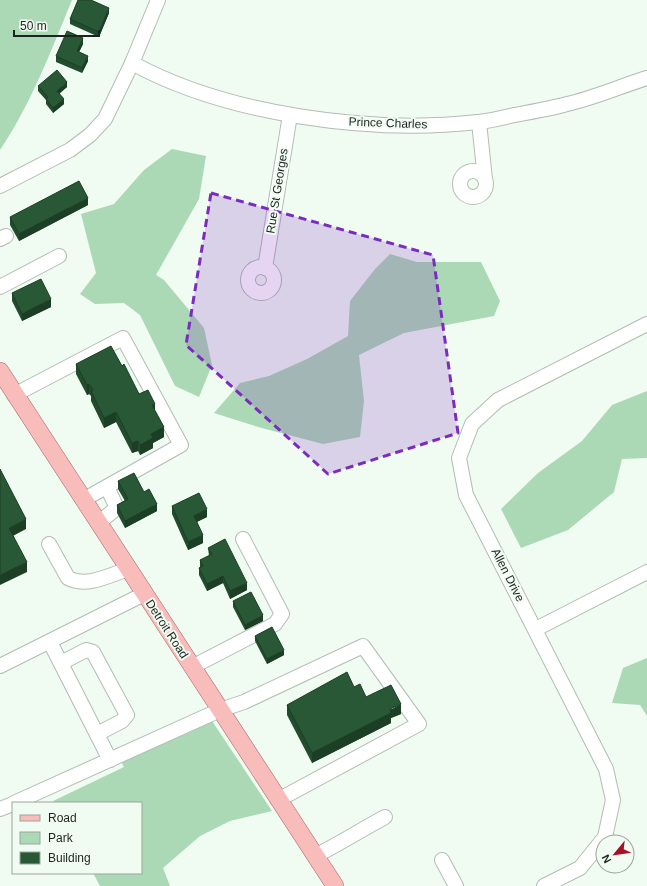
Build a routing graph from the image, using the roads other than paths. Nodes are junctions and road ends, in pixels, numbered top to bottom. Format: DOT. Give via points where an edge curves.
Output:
graph roads {
  1 [pos="158,0"];
  2 [pos="132,63"];
  3 [pos="647,78"];
  4 [pos="290,115"];
  5 [pos="479,122"];
  6 [pos="486,179"];
  7 [pos="0,186"];
  8 [pos="59,256"];
  9 [pos="265,268"];
  10 [pos="0,287"];
  11 [pos="647,324"];
  12 [pos="0,371"];
  13 [pos="8,391"];
  14 [pos="107,487"];
  15 [pos="83,500"];
  16 [pos="98,523"];
  17 [pos="243,538"];
  18 [pos="49,544"];
  19 [pos="128,569"];
  20 [pos="647,572"];
  21 [pos="144,594"];
  22 [pos="536,629"];
  23 [pos="50,642"];
  24 [pos="61,663"];
  25 [pos="0,666"];
  26 [pos="192,667"];
  27 [pos="220,710"];
  28 [pos="97,734"];
  29 [pos="110,760"];
  30 [pos="278,800"];
  31 [pos="16,802"];
  32 [pos="12,804"];
  33 [pos="0,809"];
  34 [pos="385,817"];
  35 [pos="315,856"];
  36 [pos="442,860"];
  37 [pos="332,885"];
  38 [pos="456,886"];
  39 [pos="544,886"];
  1 -- 2 [label="street"];
  2 -- 4 [label="street, Prince Charles" via="196,91"];
  2 -- 7 [label="street" via="105,119 90,135 70,150"];
  3 -- 5 [label="street, Prince Charles" via="568,104"];
  4 -- 5 [label="street, Prince Charles" via="400,126"];
  4 -- 9 [label="street, Rue St Georges"];
  5 -- 6 [label="street"];
  8 -- 10 [label="street"];
  11 -- 22 [label="street, Allen Drive" via="498,400 472,424 459,458 466,495"];
  12 -- 13 [label="main road, Detroit Road"];
  13 -- 14 [label="street" via="123,338 181,445"];
  13 -- 15 [label="main road, Detroit Road"];
  14 -- 15 [label="street"];
  14 -- 16 [label="street" via="117,508"];
  15 -- 16 [label="main road, Detroit Road"];
  16 -- 19 [label="main road, Detroit Road"];
  17 -- 26 [label="street" via="282,614 275,624"];
  18 -- 19 [label="street" via="68,578 74,581 85,583"];
  19 -- 21 [label="main road, Detroit Road"];
  20 -- 22 [label="street"];
  21 -- 23 [label="street"];
  21 -- 26 [label="main road, Detroit Road"];
  22 -- 39 [label="street, Allen Drive" via="606,769 614,800 605,838 580,868"];
  23 -- 24 [label="street"];
  23 -- 25 [label="street"];
  24 -- 28 [label="street"];
  24 -- 28 [label="street" via="86,650 93,652 126,715 122,721"];
  26 -- 27 [label="main road, Detroit Road"];
  27 -- 29 [label="street"];
  27 -- 30 [label="main road, Detroit Road"];
  27 -- 30 [label="street" via="244,702 363,646 419,724"];
  28 -- 29 [label="street"];
  29 -- 31 [label="street"];
  30 -- 35 [label="main road, Detroit Road"];
  32 -- 33 [label="street"];
  34 -- 35 [label="street" via="357,832 348,840"];
  35 -- 37 [label="main road, Detroit Road"];
  36 -- 38 [label="street"];
}
